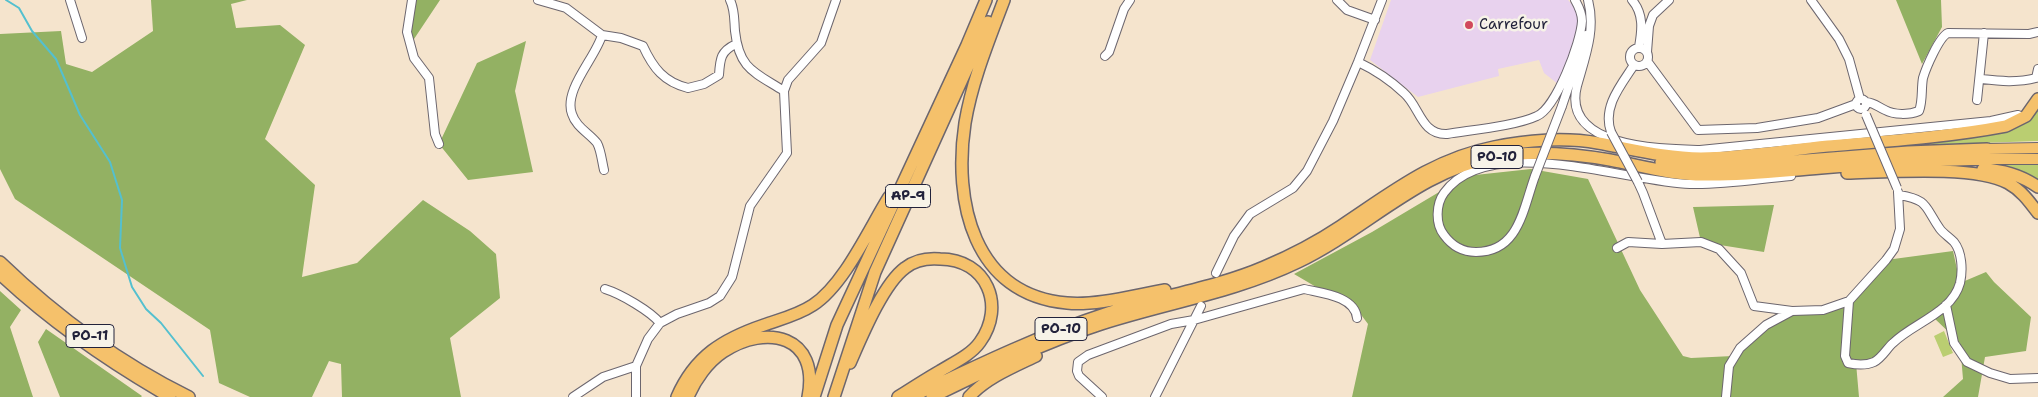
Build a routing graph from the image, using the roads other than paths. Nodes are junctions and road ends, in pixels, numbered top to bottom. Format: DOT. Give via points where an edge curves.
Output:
graph roads {
  1 [pos="70,0"];
  2 [pos="412,0"];
  3 [pos="538,0"];
  4 [pos="730,0"];
  5 [pos="836,0"];
  6 [pos="986,0"];
  7 [pos="997,0"];
  8 [pos="1004,0"];
  9 [pos="1130,0"];
  10 [pos="1338,0"];
  11 [pos="1382,0"];
  12 [pos="1575,0"];
  13 [pos="1580,0"];
  14 [pos="1588,0"];
  15 [pos="1632,0"];
  16 [pos="1669,0"];
  17 [pos="1811,0"];
  18 [pos="1375,20"];
  19 [pos="1984,33"];
  20 [pos="2038,34"];
  21 [pos="602,35"];
  22 [pos="82,38"];
  23 [pos="736,44"];
  24 [pos="1639,48"];
  25 [pos="1647,52"];
  26 [pos="1105,56"];
  27 [pos="1358,62"];
  28 [pos="1647,62"];
  29 [pos="1634,65"];
  30 [pos="2038,69"];
  31 [pos="1980,80"];
  32 [pos="784,91"];
  33 [pos="1978,100"];
  34 [pos="2038,100"];
  35 [pos="1862,106"];
  36 [pos="1554,142"];
  37 [pos="439,144"];
  38 [pos="920,144"];
  39 [pos="2038,148"];
  40 [pos="1988,154"];
  41 [pos="2038,159"];
  42 [pos="604,170"];
  43 [pos="1774,172"];
  44 [pos="1936,172"];
  45 [pos="1792,176"];
  46 [pos="2038,187"];
  47 [pos="1898,191"];
  48 [pos="2038,213"];
  49 [pos="1662,244"];
  50 [pos="1617,248"];
  51 [pos="0,262"];
  52 [pos="0,274"];
  53 [pos="1217,277"];
  54 [pos="605,289"];
  55 [pos="1181,301"];
  56 [pos="1849,301"];
  57 [pos="1946,305"];
  58 [pos="1201,306"];
  59 [pos="1792,312"];
  60 [pos="1357,318"];
  61 [pos="1194,320"];
  62 [pos="660,323"];
  63 [pos="636,366"];
  64 [pos="2038,378"];
  65 [pos="170,397"];
  66 [pos="189,397"];
  67 [pos="573,397"];
  68 [pos="636,397"];
  69 [pos="677,397"];
  70 [pos="688,397"];
  71 [pos="808,397"];
  72 [pos="814,397"];
  73 [pos="835,397"];
  74 [pos="898,397"];
  75 [pos="911,397"];
  76 [pos="932,397"];
  77 [pos="969,397"];
  78 [pos="1102,397"];
  79 [pos="1155,397"];
  80 [pos="1726,397"];
  1 -- 22 [label="street"];
  2 -- 37 [label="street" via="408,39 414,58 429,78"];
  3 -- 21 [label="street" via="566,8"];
  4 -- 23 [label="street"];
  5 -- 32 [label="street" via="821,42 788,80"];
  6 -- 38 [label="highway, AP-9"];
  7 -- 73 [label="highway, AP-9" via="874,272"];
  8 -- 53 [label="highway" via="973,91 963,144 965,204 973,234 986,258 1007,280 1020,288 1047,300 1069,303 1090,302"];
  9 -- 26 [label="street"];
  10 -- 18 [label="street" via="1347,10"];
  11 -- 18 [label="street"];
  12 -- 27 [label="street" via="1582,22 1568,67 1545,111 1525,120 1437,133 1424,124 1406,94 1387,78"];
  13 -- 45 [label="street, bridge" via="1588,16 1585,37 1570,84 1535,176 1516,230 1508,241 1487,251 1462,251 1451,244 1442,234 1439,199 1458,178 1481,168 1534,162 1564,165 1689,184"];
  14 -- 34 [label="street" via="1592,28 1575,96 1581,119 1608,138 1678,149 1728,148 2007,119 2021,114"];
  15 -- 24 [label="street" via="1641,21"];
  16 -- 25 [label="street" via="1653,15"];
  17 -- 35 [label="street" via="1849,59"];
  18 -- 27 [label="street"];
  19 -- 20 [label="street"];
  19 -- 31 [label="street"];
  19 -- 35 [label="street" via="1944,35 1923,79 1919,110 1895,113 1873,103"];
  21 -- 23 [label="street" via="643,46 651,63 667,80 688,88 719,75 720,60 726,49"];
  21 -- 42 [label="street" via="598,48 579,76 572,96 571,113 584,132 598,144"];
  23 -- 32 [label="street" via="746,66"];
  24 -- 25 [label="street"];
  24 -- 29 [label="street" via="1630,54"];
  25 -- 28 [label="street"];
  27 -- 53 [label="street" via="1307,171 1293,188 1250,214 1234,236"];
  28 -- 29 [label="street"];
  28 -- 35 [label="street" via="1698,130 1757,128 1818,118"];
  29 -- 49 [label="street, bridge" via="1610,106 1608,119 1611,132 1643,193"];
  30 -- 31 [label="street" via="2036,78 2026,81"];
  31 -- 33 [label="street"];
  32 -- 62 [label="street" via="787,153 750,206 732,277 720,296"];
  34 -- 36 [label="highway" via="2021,119 1990,129 1730,156 1674,157 1595,142"];
  35 -- 47 [label="street, bridge"];
  36 -- 40 [label="highway, PO-10" via="1694,167 1718,168 1908,152"];
  36 -- 53 [label="highway, PO-10" via="1493,147 1440,163 1294,253 1262,268"];
  38 -- 69 [label="highway" via="842,276 828,293 796,315 736,335 715,347 697,363"];
  38 -- 72 [label="highway, AP-9" via="837,325"];
  39 -- 40 [label="main road, PO-10"];
  40 -- 41 [label="main road, PO-10"];
  40 -- 43 [label="highway, PO-10"];
  43 -- 45 [label="highway"];
  43 -- 55 [label="highway, PO-10" via="1718,176 1680,174 1568,153 1539,152 1494,157 1425,182 1341,238 1298,262 1250,282"];
  44 -- 45 [label="highway"];
  44 -- 46 [label="highway" via="1992,169 2024,178"];
  44 -- 48 [label="highway" via="1983,175 2006,182 2018,190"];
  47 -- 56 [label="street" via="1900,229 1894,249"];
  47 -- 57 [label="street" via="1926,204 1932,217 1958,248 1962,271 1960,283"];
  49 -- 50 [label="street" via="1628,242"];
  49 -- 59 [label="street" via="1702,242 1719,249 1741,273 1754,306"];
  51 -- 66 [label="highway, PO-11" via="29,290 81,331 138,369"];
  52 -- 65 [label="highway, PO-11" via="79,340"];
  53 -- 75 [label="highway, PO-10" via="1051,332"];
  54 -- 62 [label="street" via="622,295"];
  55 -- 76 [label="highway, PO-10" via="1056,340"];
  55 -- 77 [label="highway" via="1044,352 1002,373"];
  56 -- 57 [label="street" via="1844,356 1848,363 1858,365 1876,361 1898,338"];
  56 -- 59 [label="street" via="1823,310"];
  57 -- 64 [label="street" via="1954,343 1967,362 2010,379"];
  58 -- 61 [label="street"];
  59 -- 80 [label="street" via="1766,324 1740,348 1730,366"];
  60 -- 61 [label="street" via="1349,302 1304,289"];
  61 -- 78 [label="street" via="1171,324 1088,355 1078,362 1079,376"];
  61 -- 79 [label="street"];
  62 -- 63 [label="street" via="648,339"];
  63 -- 67 [label="street" via="603,377"];
  63 -- 68 [label="street"];
  70 -- 71 [label="highway" via="699,376 723,352 755,338 768,337 786,341 801,351 810,373"];
  73 -- 74 [label="highway" via="869,322 888,288 904,268 925,258 951,259 972,266 986,283 992,301 990,324 979,344 958,361"];
}
